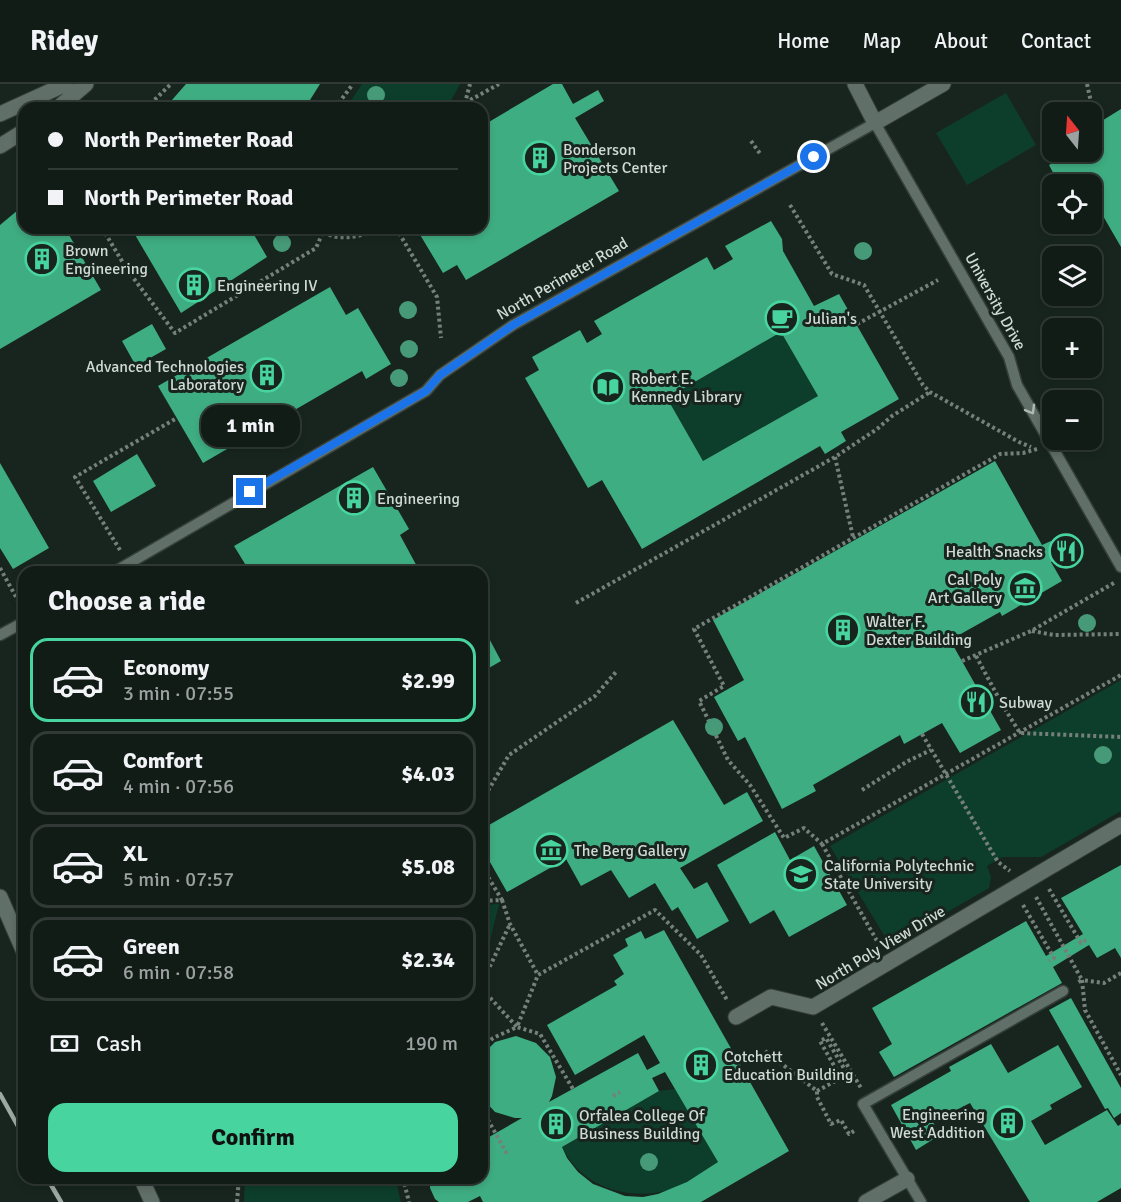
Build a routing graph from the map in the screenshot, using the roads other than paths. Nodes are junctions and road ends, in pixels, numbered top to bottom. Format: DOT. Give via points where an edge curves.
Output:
graph roads {
  1 [pos="66,84"];
  2 [pos="86,84"];
  3 [pos="855,84"];
  4 [pos="943,84"];
  5 [pos="26,102"];
  6 [pos="64,102"];
  7 [pos="18,106"];
  8 [pos="0,114"];
  9 [pos="875,123"];
  10 [pos="18,134"];
  11 [pos="0,146"];
  12 [pos="124,566"];
  13 [pos="1121,567"];
  14 [pos="18,625"];
  15 [pos="0,635"];
  16 [pos="1121,825"];
  17 [pos="0,897"];
  18 [pos="18,938"];
  19 [pos="1063,991"];
  20 [pos="736,1017"];
  21 [pos="907,1179"];
  22 [pos="144,1184"];
  23 [pos="152,1202"];
  24 [pos="866,1202"];
  25 [pos="921,1202"];
  1 -- 5 [label="street"];
  2 -- 6 [label="street"];
  3 -- 9 [label="street, University Drive"];
  4 -- 9 [label="street, North Perimeter Road"];
  7 -- 8 [label="street"];
  9 -- 12 [label="lane, North Perimeter Road" via="513,325 440,375 426,391"];
  9 -- 13 [label="lane, University Drive, one-way" via="1009,357 1017,385"];
  10 -- 11 [label="street"];
  14 -- 15 [label="lane"];
  16 -- 20 [label="street, North Poly View Drive" via="813,1007 771,997"];
  17 -- 18 [label="street"];
  19 -- 21 [label="lane" via="863,1104"];
  21 -- 24 [label="street"];
  21 -- 25 [label="lane"];
  22 -- 23 [label="street"];
}
